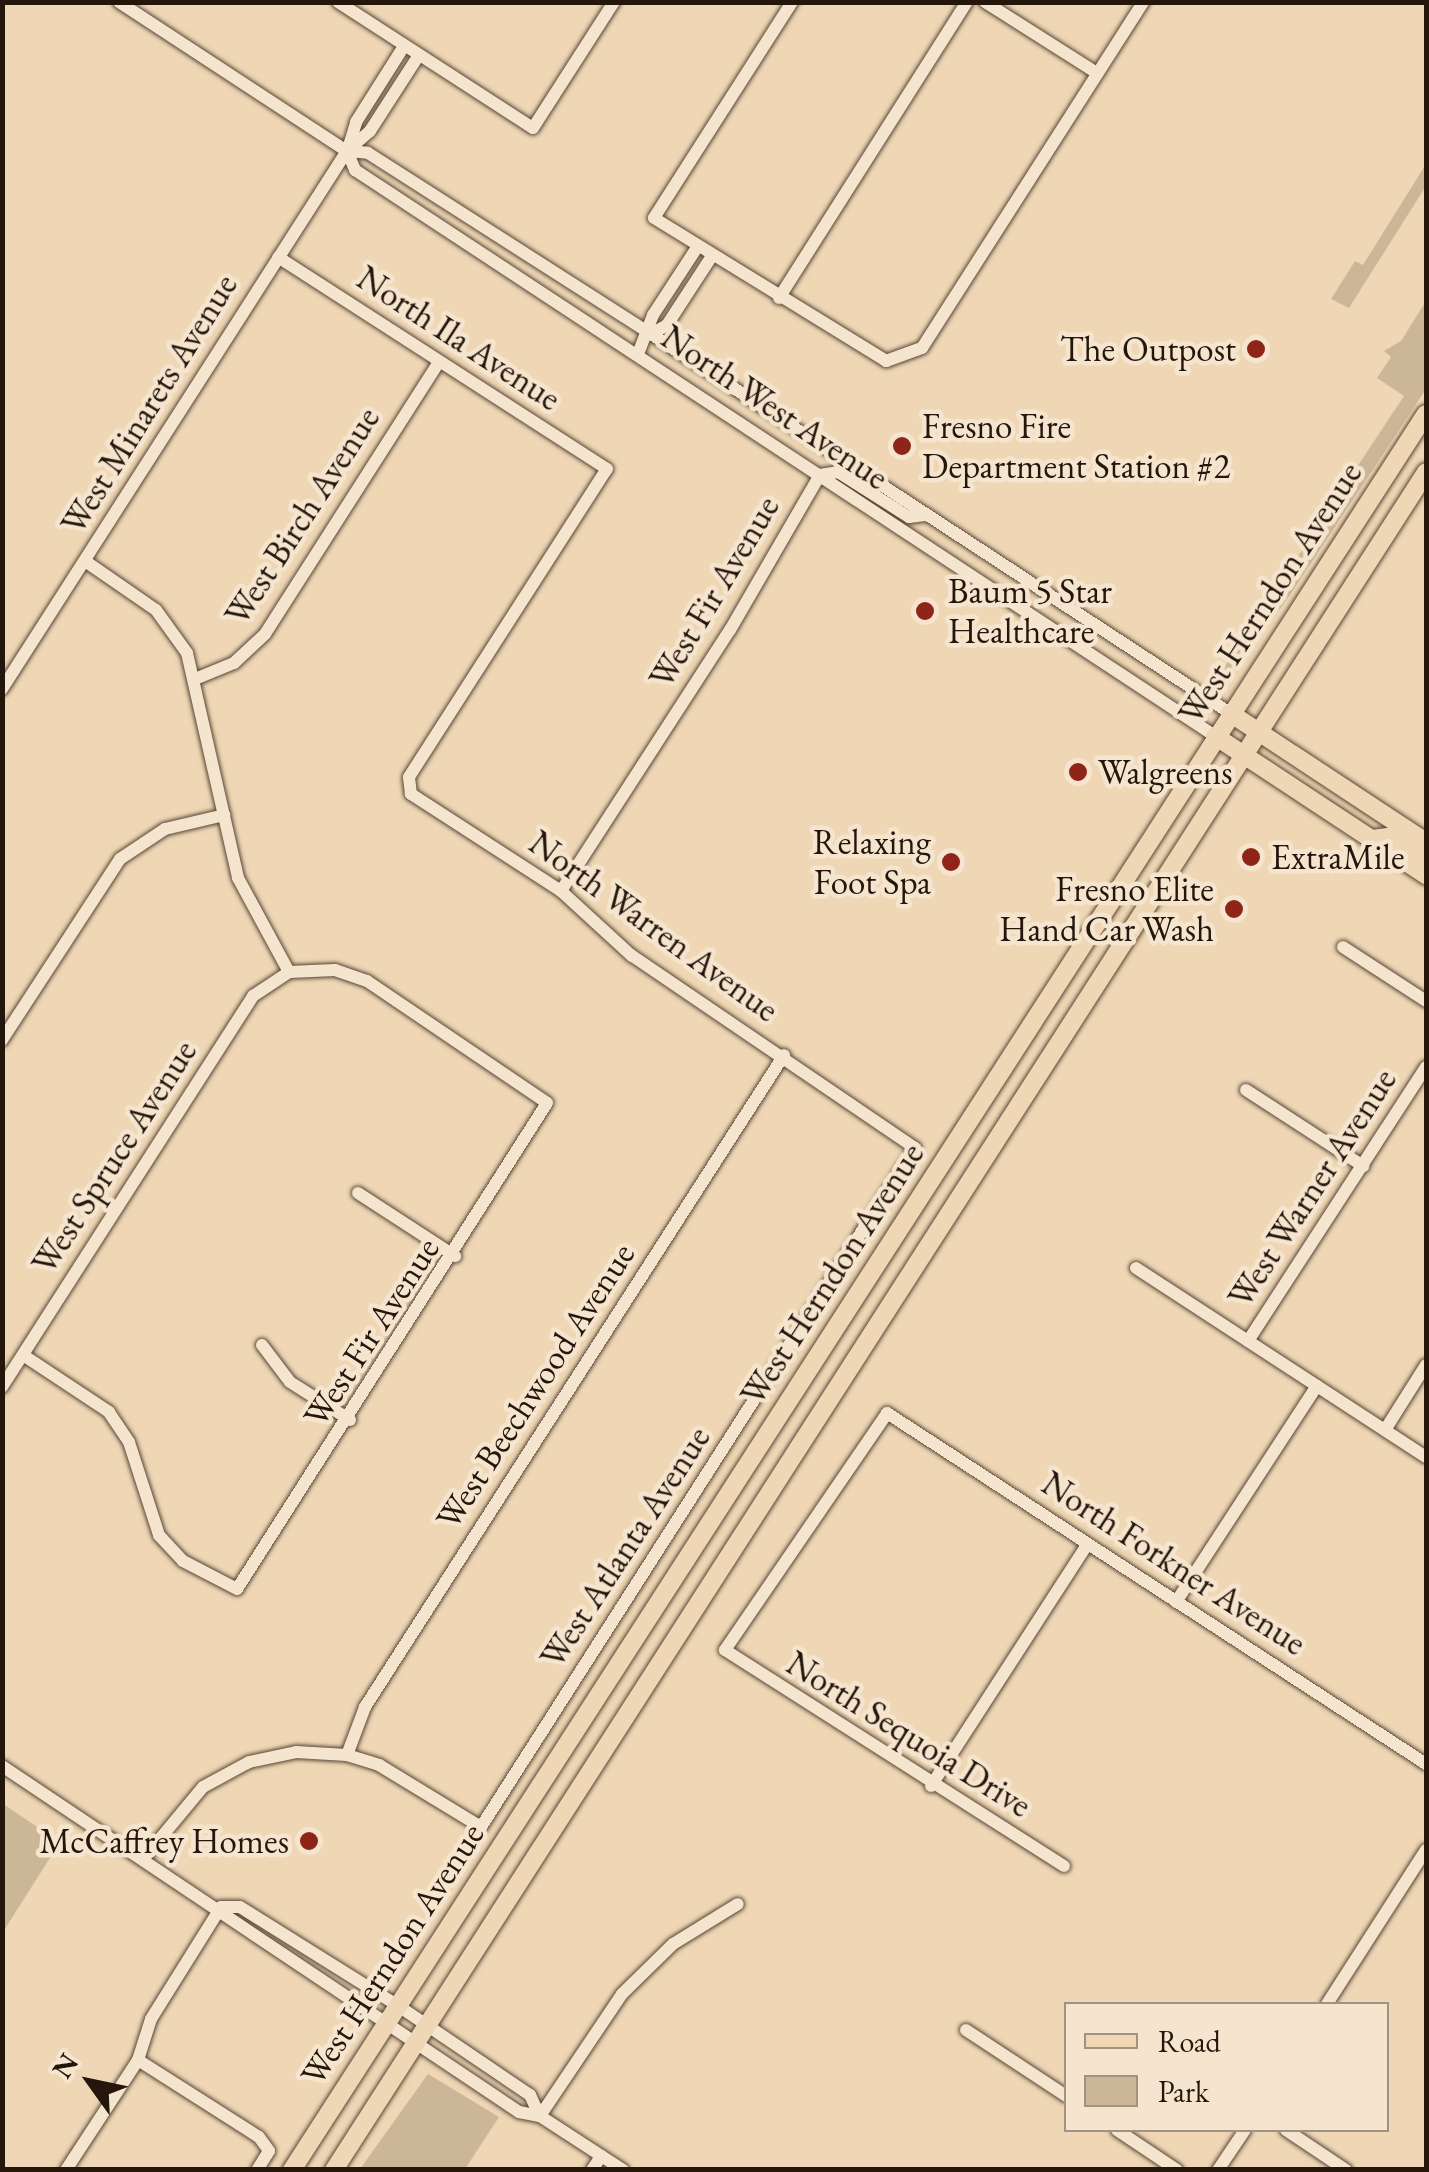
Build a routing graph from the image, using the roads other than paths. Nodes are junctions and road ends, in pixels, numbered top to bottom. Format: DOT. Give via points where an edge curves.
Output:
graph roads {
  1 [pos="119,2"];
  2 [pos="338,2"];
  3 [pos="614,2"];
  4 [pos="792,2"];
  5 [pos="967,2"];
  6 [pos="986,2"];
  7 [pos="1143,2"];
  8 [pos="404,46"];
  9 [pos="419,55"];
  10 [pos="1098,73"];
  11 [pos="347,151"];
  12 [pos="698,246"];
  13 [pos="712,256"];
  14 [pos="278,257"];
  15 [pos="778,298"];
  16 [pos="651,334"];
  17 [pos="638,354"];
  18 [pos="438,362"];
  19 [pos="1426,414"];
  20 [pos="1426,472"];
  21 [pos="820,475"];
  22 [pos="925,515"];
  23 [pos="85,561"];
  24 [pos="195,679"];
  25 [pos="2,689"];
  26 [pos="1230,712"];
  27 [pos="1260,732"];
  28 [pos="1215,736"];
  29 [pos="1244,756"];
  30 [pos="408,786"];
  31 [pos="224,815"];
  32 [pos="1372,839"];
  33 [pos="1426,842"];
  34 [pos="1426,856"];
  35 [pos="1426,875"];
  36 [pos="561,891"];
  37 [pos="1343,947"];
  38 [pos="289,972"];
  39 [pos="1426,1002"];
  40 [pos="4,1035"];
  41 [pos="784,1055"];
  42 [pos="1426,1067"];
  43 [pos="1246,1090"];
  44 [pos="915,1148"];
  45 [pos="1362,1166"];
  46 [pos="358,1193"];
  47 [pos="455,1256"];
  48 [pos="1136,1268"];
  49 [pos="1248,1341"];
  50 [pos="262,1345"];
  51 [pos="23,1355"];
  52 [pos="1426,1365"];
  53 [pos="2,1386"];
  54 [pos="1316,1386"];
  55 [pos="350,1420"];
  56 [pos="1385,1430"];
  57 [pos="1426,1457"];
  58 [pos="1087,1545"];
  59 [pos="1176,1602"];
  60 [pos="725,1650"];
  61 [pos="347,1754"];
  62 [pos="1426,1764"];
  63 [pos="2,1766"];
  64 [pos="931,1786"];
  65 [pos="1426,1850"];
  66 [pos="144,1858"];
  67 [pos="1064,1866"];
  68 [pos="738,1904"];
  69 [pos="221,1907"];
  70 [pos="1329,2002"];
  71 [pos="397,2005"];
  72 [pos="386,2024"];
  73 [pos="427,2026"];
  74 [pos="966,2030"];
  75 [pos="416,2044"];
  76 [pos="138,2060"];
  77 [pos="1064,2095"];
  78 [pos="540,2116"];
  79 [pos="1120,2132"];
  80 [pos="1244,2132"];
  81 [pos="1289,2132"];
  82 [pos="601,2156"];
  83 [pos="66,2170"];
  84 [pos="257,2170"];
  85 [pos="292,2170"];
  86 [pos="334,2170"];
  87 [pos="592,2170"];
  88 [pos="623,2170"];
  89 [pos="1178,2170"];
  90 [pos="1218,2170"];
  91 [pos="1346,2170"];
  1 -- 11 [label="street, North West Avenue"];
  2 -- 8 [label="street"];
  3 -- 9 [label="street" via="533,128"];
  4 -- 12 [label="street" via="654,218"];
  5 -- 15 [label="street"];
  6 -- 10 [label="street"];
  7 -- 10 [label="street"];
  8 -- 9 [label="street"];
  8 -- 11 [label="street, West Minarets Avenue" via="356,122"];
  9 -- 11 [label="street, West Minarets Avenue" via="370,132"];
  10 -- 15 [label="street" via="922,348 899,360 871,357"];
  11 -- 14 [label="street, West Minarets Avenue"];
  11 -- 16 [label="street, North West Avenue" via="368,153"];
  11 -- 17 [label="street, North West Avenue" via="356,170"];
  12 -- 13 [label="street"];
  12 -- 16 [label="street" via="653,315"];
  13 -- 15 [label="street"];
  13 -- 16 [label="street" via="667,325"];
  14 -- 18 [label="street, North Ila Avenue"];
  14 -- 23 [label="street, West Minarets Avenue"];
  16 -- 17 [label="street"];
  16 -- 22 [label="street, North West Avenue"];
  17 -- 21 [label="street, North West Avenue"];
  18 -- 24 [label="street, West Birch Avenue" via="265,634 234,663"];
  18 -- 30 [label="street, North Ila Avenue" via="607,469"];
  19 -- 26 [label="main road, West Herndon Avenue"];
  20 -- 27 [label="main road, West Herndon Avenue"];
  21 -- 22 [label="street" via="838,472 909,517"];
  21 -- 28 [label="street, North West Avenue"];
  21 -- 36 [label="street, West Fir Avenue" via="730,630"];
  22 -- 26 [label="street, North West Avenue"];
  23 -- 24 [label="street" via="167,621"];
  23 -- 25 [label="street, West Minarets Avenue"];
  24 -- 31 [label="street"];
  26 -- 27 [label="main road, North West Avenue"];
  26 -- 28 [label="main road, West Herndon Avenue"];
  27 -- 29 [label="main road, West Herndon Avenue"];
  27 -- 33 [label="main road, North West Avenue"];
  28 -- 29 [label="main road, North West Avenue"];
  28 -- 71 [label="main road, West Herndon Avenue"];
  29 -- 32 [label="main road, North West Avenue"];
  29 -- 73 [label="main road, West Herndon Avenue"];
  30 -- 36 [label="street, North Warren Avenue"];
  31 -- 38 [label="street" via="238,878"];
  31 -- 40 [label="street" via="165,828 120,859"];
  32 -- 34 [label="main road" via="1384,835"];
  32 -- 35 [label="main road, North West Avenue"];
  36 -- 41 [label="street, North Warren Avenue" via="632,956"];
  37 -- 39 [label="street"];
  38 -- 47 [label="street, West Fir Avenue" via="335,970 368,981 548,1103"];
  38 -- 51 [label="street, West Spruce Avenue" via="253,996"];
  41 -- 44 [label="street, North Warren Avenue"];
  41 -- 61 [label="street, West Beechwood Avenue" via="364,1706"];
  42 -- 45 [label="street, West Warner Avenue"];
  43 -- 45 [label="street"];
  44 -- 61 [label="street, West Atlanta Avenue" via="482,1827 396,1774"];
  45 -- 49 [label="street, West Warner Avenue"];
  46 -- 47 [label="street"];
  47 -- 55 [label="street, West Fir Avenue"];
  48 -- 49 [label="street"];
  49 -- 54 [label="street"];
  50 -- 55 [label="street" via="290,1382"];
  51 -- 53 [label="street, West Spruce Avenue"];
  51 -- 55 [label="street, West Fir Avenue" via="109,1412 129,1442 151,1519 170,1550 237,1589"];
  52 -- 56 [label="street"];
  54 -- 56 [label="street"];
  54 -- 59 [label="street"];
  56 -- 57 [label="street"];
  58 -- 59 [label="street, North Forkner Avenue"];
  58 -- 60 [label="street, North Forkner Avenue" via="887,1413"];
  58 -- 64 [label="street"];
  59 -- 62 [label="street, North Forkner Avenue"];
  60 -- 64 [label="street, North Sequoia Drive"];
  61 -- 66 [label="street" via="296,1752 224,1772 182,1806"];
  63 -- 66 [label="street"];
  64 -- 67 [label="street, North Sequoia Drive"];
  65 -- 70 [label="street"];
  66 -- 69 [label="street"];
  68 -- 78 [label="street" via="673,1944 622,1994"];
  69 -- 71 [label="street" via="240,1907"];
  69 -- 72 [label="street" via="230,1922"];
  69 -- 76 [label="street" via="151,2020"];
  71 -- 72 [label="main road, West Herndon Avenue"];
  71 -- 73 [label="street"];
  72 -- 75 [label="street"];
  72 -- 85 [label="main road, West Herndon Avenue"];
  73 -- 75 [label="main road, West Herndon Avenue"];
  73 -- 78 [label="street" via="530,2095"];
  74 -- 77 [label="street"];
  75 -- 78 [label="street" via="519,2112"];
  75 -- 86 [label="main road, West Herndon Avenue"];
  76 -- 83 [label="street"];
  76 -- 84 [label="street" via="259,2138 269,2151"];
  78 -- 82 [label="street"];
  79 -- 89 [label="street"];
  80 -- 90 [label="street"];
  81 -- 91 [label="street"];
  82 -- 87 [label="street"];
  82 -- 88 [label="street"];
}
